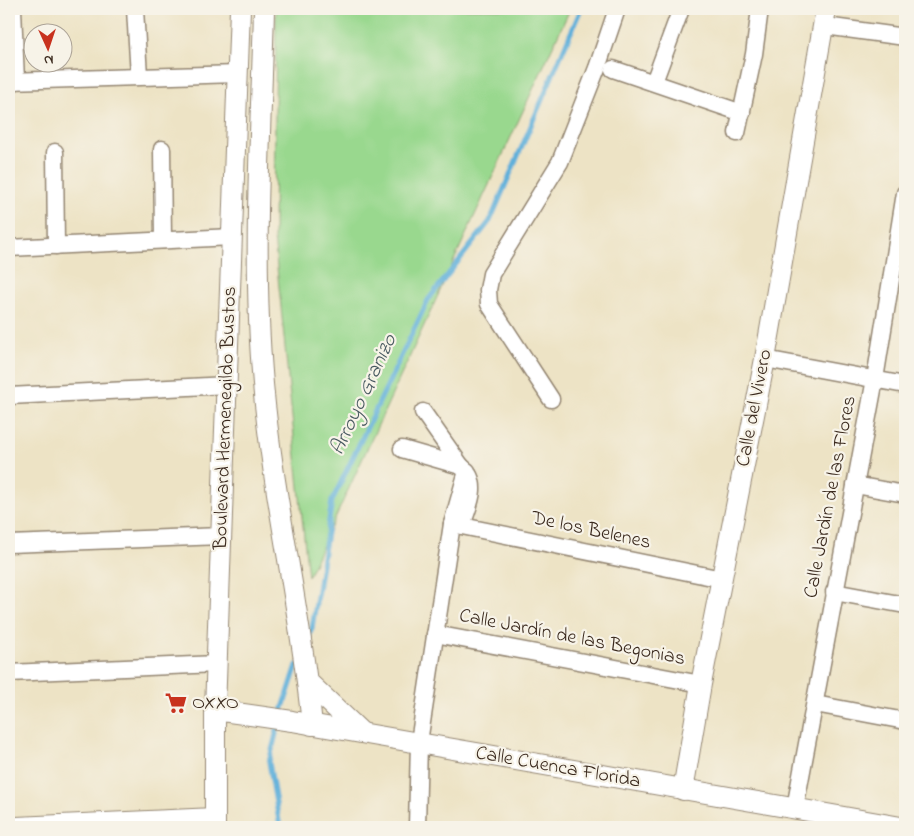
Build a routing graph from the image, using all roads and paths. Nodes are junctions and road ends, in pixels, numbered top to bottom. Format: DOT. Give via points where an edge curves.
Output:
graph roads {
  1 [pos="13,9"];
  2 [pos="135,9"];
  3 [pos="240,9"];
  4 [pos="264,9"];
  5 [pos="617,9"];
  6 [pos="681,9"];
  7 [pos="760,9"];
  8 [pos="825,17"];
  9 [pos="905,36"];
  10 [pos="613,69"];
  11 [pos="238,74"];
  12 [pos="139,76"];
  13 [pos="12,81"];
  14 [pos="654,82"];
  15 [pos="742,114"];
  16 [pos="738,133"];
  17 [pos="162,149"];
  18 [pos="55,152"];
  19 [pos="905,193"];
  20 [pos="232,237"];
  21 [pos="163,240"];
  22 [pos="56,246"];
  23 [pos="9,248"];
  24 [pos="765,359"];
  25 [pos="875,379"];
  26 [pos="228,385"];
  27 [pos="905,385"];
  28 [pos="9,396"];
  29 [pos="551,399"];
  30 [pos="423,412"];
  31 [pos="402,449"];
  32 [pos="464,468"];
  33 [pos="855,486"];
  34 [pos="905,494"];
  35 [pos="457,525"];
  36 [pos="222,536"];
  37 [pos="9,544"];
  38 [pos="722,580"];
  39 [pos="834,592"];
  40 [pos="905,605"];
  41 [pos="434,634"];
  42 [pos="217,664"];
  43 [pos="9,673"];
  44 [pos="307,675"];
  45 [pos="701,684"];
  46 [pos="815,704"];
  47 [pos="214,710"];
  48 [pos="905,721"];
  49 [pos="312,725"];
  50 [pos="362,733"];
  51 [pos="418,742"];
  52 [pos="683,790"];
  53 [pos="795,808"];
  54 [pos="215,822"];
  55 [pos="16,827"];
  56 [pos="417,827"];
  57 [pos="901,827"];
  1 -- 13 [label="street"];
  2 -- 12 [label="street"];
  3 -- 11 [label="street, Boulevard Hermenegildo Bustos"];
  4 -- 44 [label="street, Boulevard Hermenegildo Bustos" via="258,236 259,334 282,535"];
  5 -- 29 [label="street" via="560,162 491,274 488,290 489,304"];
  6 -- 14 [label="street"];
  7 -- 15 [label="street"];
  8 -- 9 [label="street"];
  8 -- 24 [label="street, Calle del Vivero"];
  10 -- 14 [label="street"];
  11 -- 12 [label="street"];
  11 -- 20 [label="street, Boulevard Hermenegildo Bustos"];
  12 -- 13 [label="street"];
  14 -- 15 [label="street"];
  15 -- 16 [label="street"];
  17 -- 21 [label="street"];
  18 -- 22 [label="street"];
  19 -- 25 [label="street, Calle Jardín de las Flores"];
  20 -- 21 [label="street"];
  20 -- 26 [label="street, Boulevard Hermenegildo Bustos"];
  21 -- 22 [label="street"];
  22 -- 23 [label="street"];
  24 -- 25 [label="street"];
  24 -- 38 [label="street, Calle del Vivero"];
  25 -- 27 [label="street"];
  25 -- 33 [label="street, Calle Jardín de las Flores"];
  26 -- 28 [label="street"];
  26 -- 36 [label="street, Boulevard Hermenegildo Bustos"];
  30 -- 32 [label="street"];
  31 -- 32 [label="street"];
  32 -- 35 [label="street"];
  33 -- 34 [label="street"];
  33 -- 39 [label="street, Calle Jardín de las Flores"];
  35 -- 38 [label="street, De los Belenes"];
  35 -- 41 [label="street"];
  36 -- 37 [label="street"];
  36 -- 42 [label="street, Boulevard Hermenegildo Bustos"];
  38 -- 45 [label="street, Calle del Vivero"];
  39 -- 40 [label="street"];
  39 -- 46 [label="street, Calle Jardín de las Flores"];
  41 -- 45 [label="street, Calle Jardín de las Begonias"];
  41 -- 51 [label="street"];
  42 -- 43 [label="street"];
  42 -- 47 [label="street, Boulevard Hermenegildo Bustos"];
  44 -- 49 [label="street, Boulevard Hermenegildo Bustos"];
  44 -- 50 [label="street"];
  45 -- 52 [label="street, Calle del Vivero"];
  46 -- 48 [label="street"];
  46 -- 53 [label="street, Calle Jardín de las Flores"];
  47 -- 49 [label="street, Calle Cuenca Florida"];
  47 -- 54 [label="street, Boulevard Hermenegildo Bustos"];
  49 -- 50 [label="street, Calle Cuenca Florida"];
  50 -- 51 [label="street, Calle Cuenca Florida"];
  51 -- 52 [label="street, Calle Cuenca Florida"];
  51 -- 56 [label="street"];
  52 -- 53 [label="street, Calle Cuenca Florida"];
  53 -- 57 [label="street, Calle Cuenca Florida"];
  54 -- 55 [label="street"];
}
